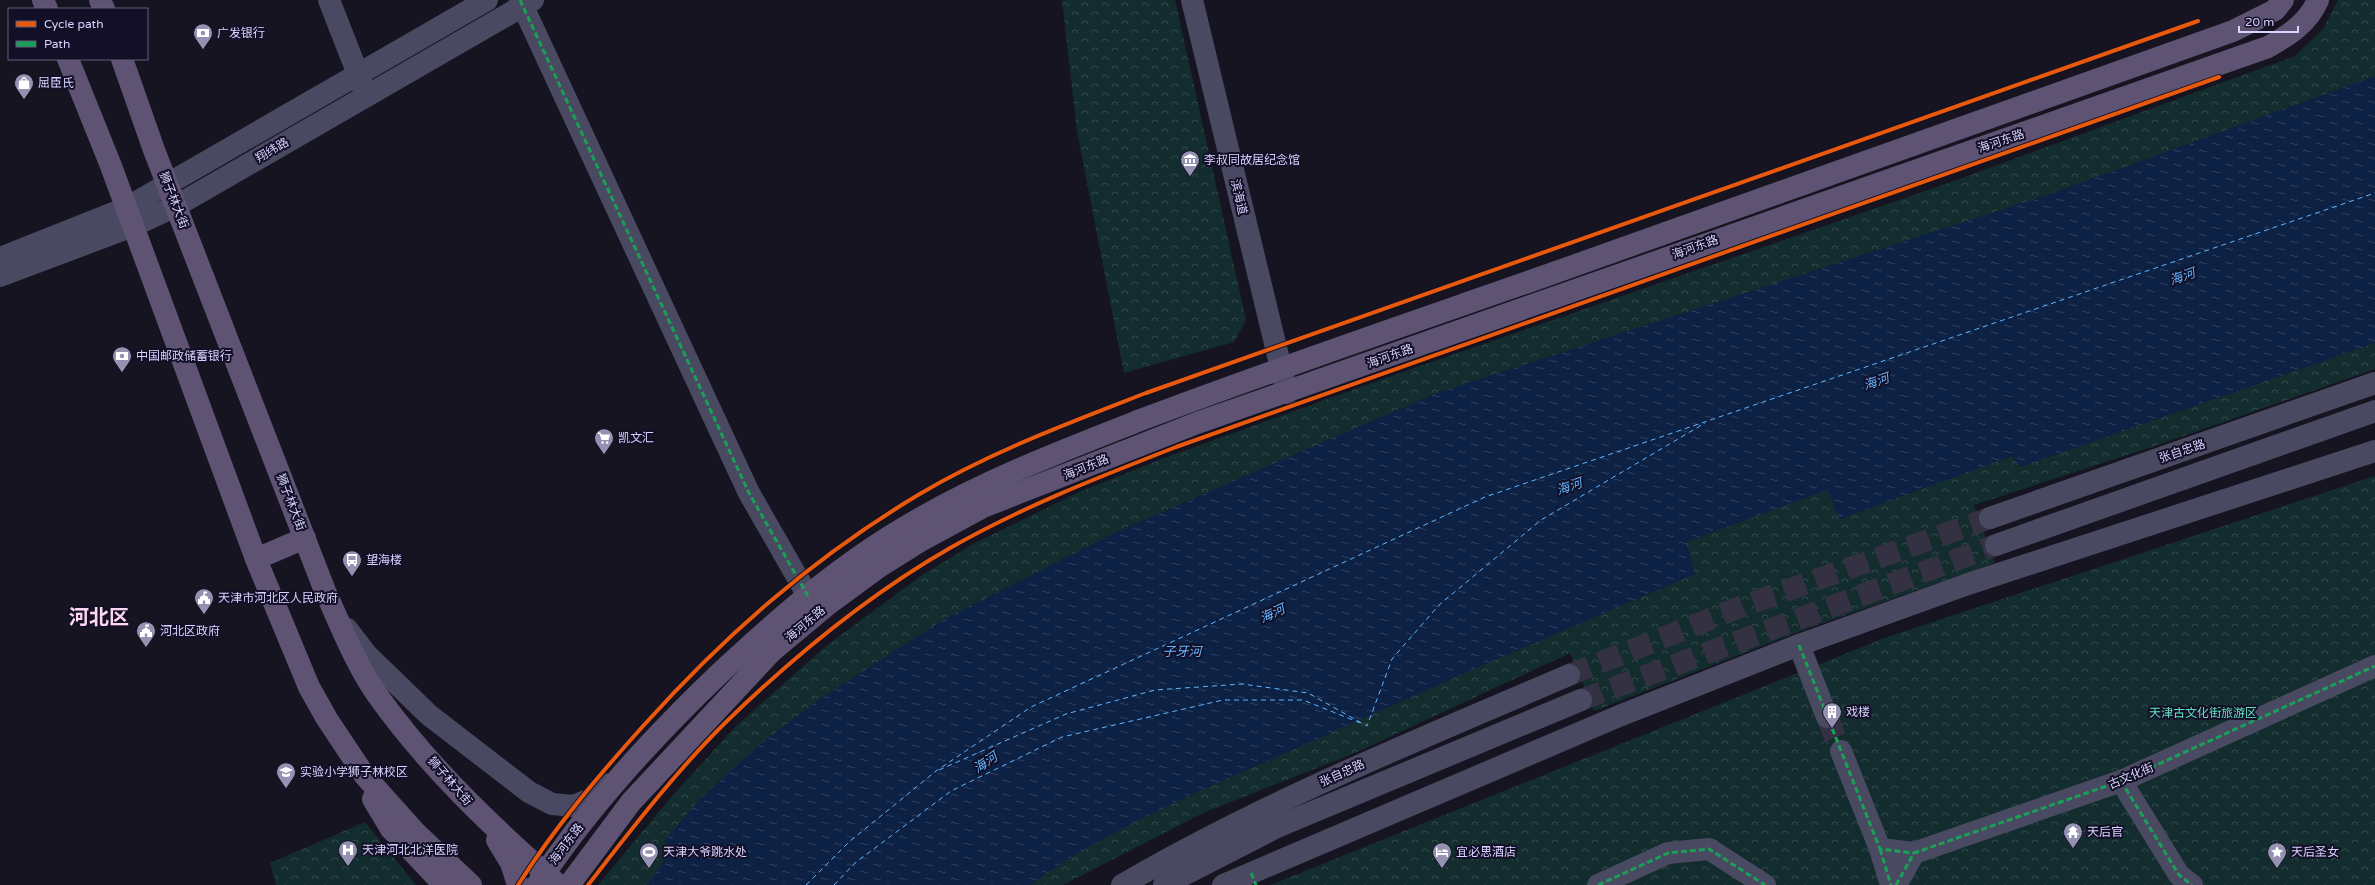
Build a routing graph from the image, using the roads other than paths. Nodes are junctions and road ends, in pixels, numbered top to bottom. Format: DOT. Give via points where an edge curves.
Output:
graph roads {
  1 [pos="329,0"];
  2 [pos="487,0"];
  3 [pos="1192,0"];
  4 [pos="2283,0"];
  5 [pos="2318,0"];
  6 [pos="525,2"];
  7 [pos="68,60"];
  8 [pos="122,60"];
  9 [pos="358,74"];
  10 [pos="366,96"];
  11 [pos="169,184"];
  12 [pos="176,206"];
  13 [pos="130,217"];
  14 [pos="0,258"];
  15 [pos="0,276"];
  16 [pos="1281,368"];
  17 [pos="2375,383"];
  18 [pos="1287,393"];
  19 [pos="2375,411"];
  20 [pos="2375,451"];
  21 [pos="1990,518"];
  22 [pos="305,538"];
  23 [pos="1996,545"];
  24 [pos="256,559"];
  25 [pos="808,596"];
  26 [pos="334,611"];
  27 [pos="1800,645"];
  28 [pos="2375,666"];
  29 [pos="1569,675"];
  30 [pos="1581,700"];
  31 [pos="1827,717"];
  32 [pos="1841,751"];
  33 [pos="365,776"];
  34 [pos="619,777"];
  35 [pos="2121,781"];
  36 [pos="474,808"];
  37 [pos="1880,849"];
  38 [pos="1914,853"];
  39 [pos="1254,879"];
  40 [pos="547,881"];
  41 [pos="444,885"];
  42 [pos="471,885"];
  43 [pos="518,885"];
  44 [pos="569,885"];
  45 [pos="1122,885"];
  46 [pos="1164,885"];
  47 [pos="1223,885"];
  48 [pos="1598,885"];
  49 [pos="1765,885"];
  50 [pos="1891,885"];
  51 [pos="1896,885"];
  52 [pos="2192,885"];
  1 -- 9 [label="street"];
  2 -- 9 [label="street, 翔纬路"];
  3 -- 16 [label="street, 滨海道"];
  4 -- 16 [label="main road, 海河东路" via="2275,10 2255,22 2218,36 1898,152"];
  5 -- 18 [label="main road, 海河东路" via="2313,11 2293,33 2268,47 1747,228"];
  6 -- 10 [label="street, 翔纬路"];
  6 -- 25 [label="street" via="749,493"];
  7 -- 13 [label="main road"];
  8 -- 11 [label="main road, 狮子林大街" via="154,150"];
  9 -- 10 [label="street"];
  9 -- 11 [label="street, 翔纬路"];
  10 -- 12 [label="street, 翔纬路"];
  11 -- 12 [label="main road, 狮子林大街"];
  11 -- 13 [label="street, 翔纬路"];
  12 -- 13 [label="street, 翔纬路"];
  12 -- 22 [label="main road, 狮子林大街"];
  13 -- 14 [label="street, 翔纬路" via="93,223"];
  13 -- 15 [label="street, 翔纬路"];
  13 -- 24 [label="main road"];
  16 -- 18 [label="street, 滨海道"];
  16 -- 25 [label="main road, 海河东路" via="1058,452 974,490 912,522"];
  17 -- 21 [label="street, 张自忠路"];
  18 -- 44 [label="main road, 海河东路" via="1197,423 983,507 879,567 826,606 772,651 631,802"];
  19 -- 23 [label="street"];
  20 -- 27 [label="street" via="1968,584"];
  22 -- 24 [label="main road"];
  22 -- 26 [label="main road, 狮子林大街"];
  24 -- 33 [label="main road" via="309,687 327,720"];
  25 -- 34 [label="main road, 海河东路" via="759,636 671,719"];
  26 -- 34 [label="street" via="367,655 390,679 429,715 529,792 552,804 573,806 591,799"];
  26 -- 36 [label="main road, 狮子林大街" via="357,660 378,696"];
  27 -- 31 [label="street"];
  27 -- 39 [label="street" via="1619,716"];
  28 -- 35 [label="street, 古文化街"];
  29 -- 45 [label="street, 张自忠路" via="1331,777 1179,852"];
  30 -- 46 [label="street, 张自忠路" via="1278,826"];
  32 -- 37 [label="street"];
  33 -- 41 [label="main road" via="374,804 391,830"];
  33 -- 42 [label="main road" via="416,833"];
  34 -- 40 [label="main road, 海河东路"];
  35 -- 38 [label="street, 古文化街"];
  35 -- 52 [label="street" via="2179,875"];
  36 -- 40 [label="main road, 狮子林大街"];
  36 -- 43 [label="main road" via="500,843 511,863"];
  37 -- 38 [label="street"];
  37 -- 50 [label="street"];
  38 -- 51 [label="street"];
  39 -- 47 [label="street"];
  48 -- 49 [label="street" via="1668,853 1709,849"];
}
